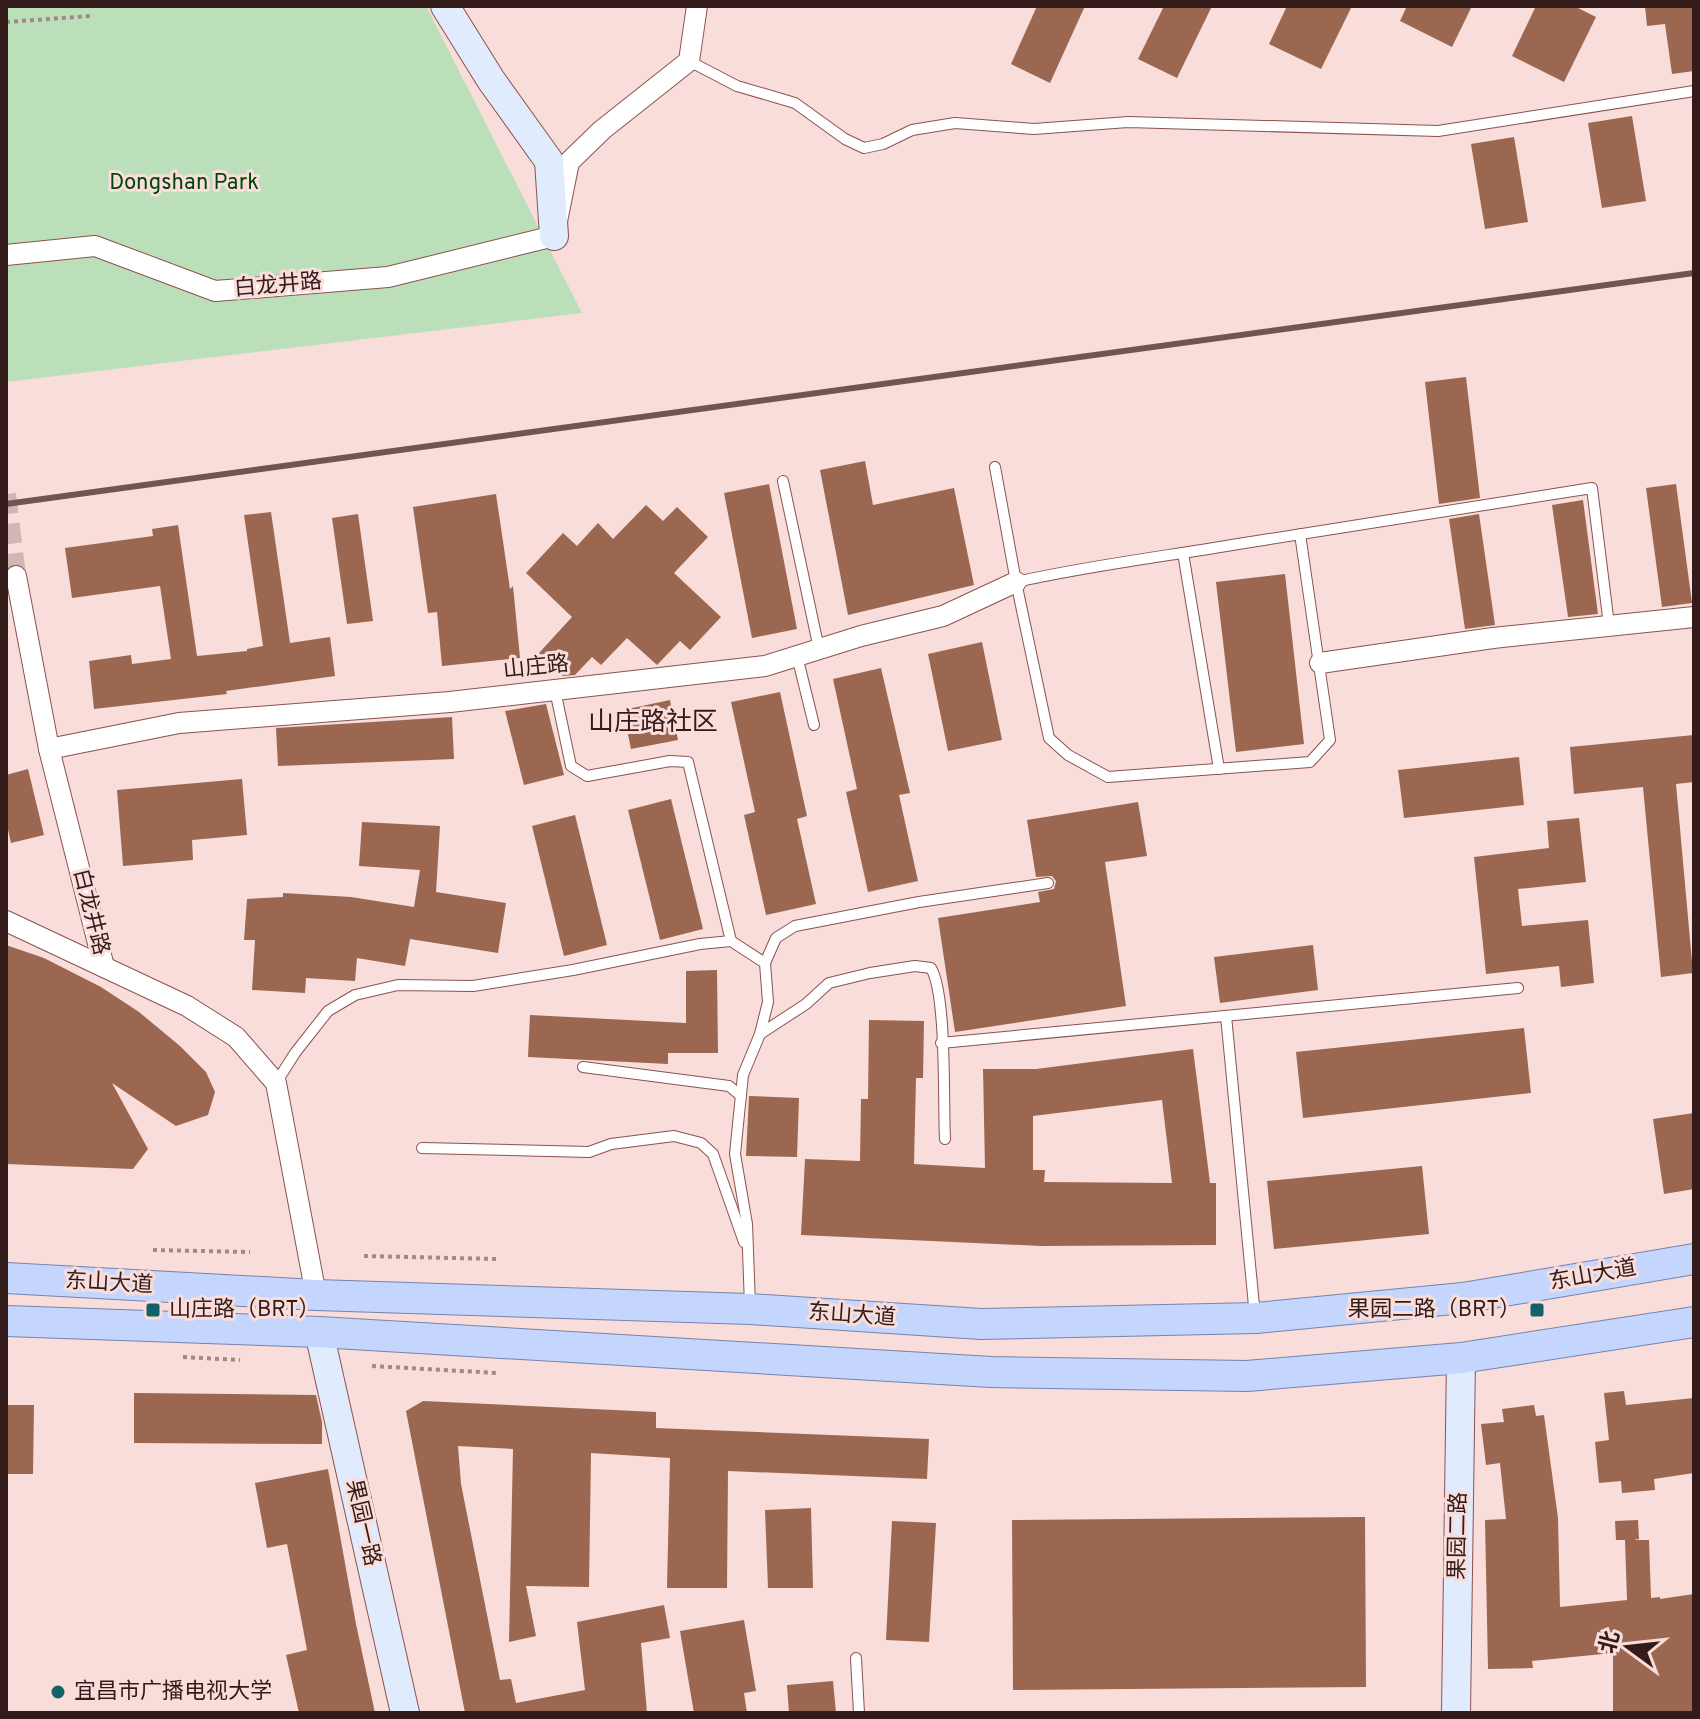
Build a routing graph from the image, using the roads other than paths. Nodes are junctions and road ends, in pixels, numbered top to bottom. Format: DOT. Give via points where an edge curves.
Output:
graph roads {
  1 [pos="445,6"];
  2 [pos="697,6"];
  3 [pos="689,61"];
  4 [pos="1694,91"];
  5 [pos="554,236"];
  6 [pos="6,255"];
  7 [pos="995,467"];
  8 [pos="783,481"];
  9 [pos="1300,534"];
  10 [pos="1183,553"];
  11 [pos="16,576"];
  12 [pos="1016,582"];
  13 [pos="1694,617"];
  14 [pos="1609,625"];
  15 [pos="819,649"];
  16 [pos="797,656"];
  17 [pos="1320,663"];
  18 [pos="555,690"];
  19 [pos="814,725"];
  20 [pos="49,749"];
  21 [pos="1219,769"];
  22 [pos="1048,883"];
  23 [pos="6,921"];
  24 [pos="731,941"];
  25 [pos="765,963"];
  26 [pos="104,967"];
  27 [pos="1518,988"];
  28 [pos="1226,1016"];
  29 [pos="760,1034"];
  30 [pos="941,1043"];
  31 [pos="583,1067"];
  32 [pos="276,1083"];
  33 [pos="741,1096"];
  34 [pos="945,1139"];
  35 [pos="422,1148"];
  36 [pos="748,1252"];
  37 [pos="1694,1259"];
  38 [pos="6,1278"];
  39 [pos="316,1295"];
  40 [pos="750,1309"];
  41 [pos="1256,1318"];
  42 [pos="6,1321"];
  43 [pos="1694,1322"];
  44 [pos="319,1332"];
  45 [pos="1461,1358"];
  46 [pos="856,1658"];
  47 [pos="405,1713"];
  48 [pos="859,1713"];
  49 [pos="1456,1713"];
  1 -- 5 [label="street" via="549,161"];
  2 -- 3 [label="street"];
  3 -- 4 [label="lane" via="737,86 795,103 864,148 912,130 955,123 1034,129 1128,122 1438,131"];
  3 -- 5 [label="street" via="569,162"];
  5 -- 6 [label="street, 白龙井路" via="388,277 215,291 95,246"];
  7 -- 12 [label="lane"];
  8 -- 15 [label="lane"];
  9 -- 10 [label="lane"];
  9 -- 14 [label="lane" via="1592,488"];
  9 -- 17 [label="lane"];
  10 -- 12 [label="lane"];
  10 -- 21 [label="lane"];
  11 -- 20 [label="street, 白龙井路"];
  12 -- 15 [label="street, 山庄路" via="943,616"];
  12 -- 21 [label="lane" via="1049,738 1108,777"];
  13 -- 14 [label="street"];
  14 -- 17 [label="street"];
  15 -- 16 [label="street, 山庄路"];
  16 -- 18 [label="street, 山庄路" via="765,666"];
  16 -- 19 [label="lane"];
  17 -- 21 [label="lane" via="1330,740 1310,762"];
  18 -- 20 [label="street, 山庄路" via="179,723"];
  18 -- 24 [label="lane" via="571,766 587,776 688,762"];
  20 -- 26 [label="street, 白龙井路"];
  22 -- 25 [label="lane" via="795,926 776,938"];
  23 -- 26 [label="street"];
  24 -- 25 [label="lane"];
  24 -- 32 [label="lane" via="473,986 398,985 355,995 328,1011"];
  25 -- 29 [label="lane" via="768,1002"];
  26 -- 32 [label="street" via="187,1006 236,1037"];
  27 -- 28 [label="lane"];
  28 -- 30 [label="lane"];
  28 -- 41 [label="lane"];
  29 -- 30 [label="lane" via="829,983 915,966 931,968 937,978"];
  29 -- 33 [label="lane" via="743,1075"];
  30 -- 34 [label="lane"];
  31 -- 33 [label="lane" via="729,1086"];
  32 -- 39 [label="street"];
  33 -- 36 [label="lane" via="735,1154"];
  35 -- 36 [label="lane" via="589,1152 674,1136 701,1143 713,1154"];
  36 -- 40 [label="lane"];
  37 -- 41 [label="main road, 东山大道" via="1463,1298"];
  38 -- 39 [label="main road, 东山大道"];
  39 -- 40 [label="main road, 东山大道"];
  40 -- 41 [label="main road, 东山大道" via="981,1324"];
  42 -- 44 [label="main road, 东山大道"];
  43 -- 45 [label="main road, 东山大道"];
  44 -- 45 [label="main road, 东山大道" via="1006,1372 1247,1376"];
  44 -- 47 [label="street, 果园一路"];
  45 -- 49 [label="street, 果园二路"];
  46 -- 48 [label="lane"];
}
